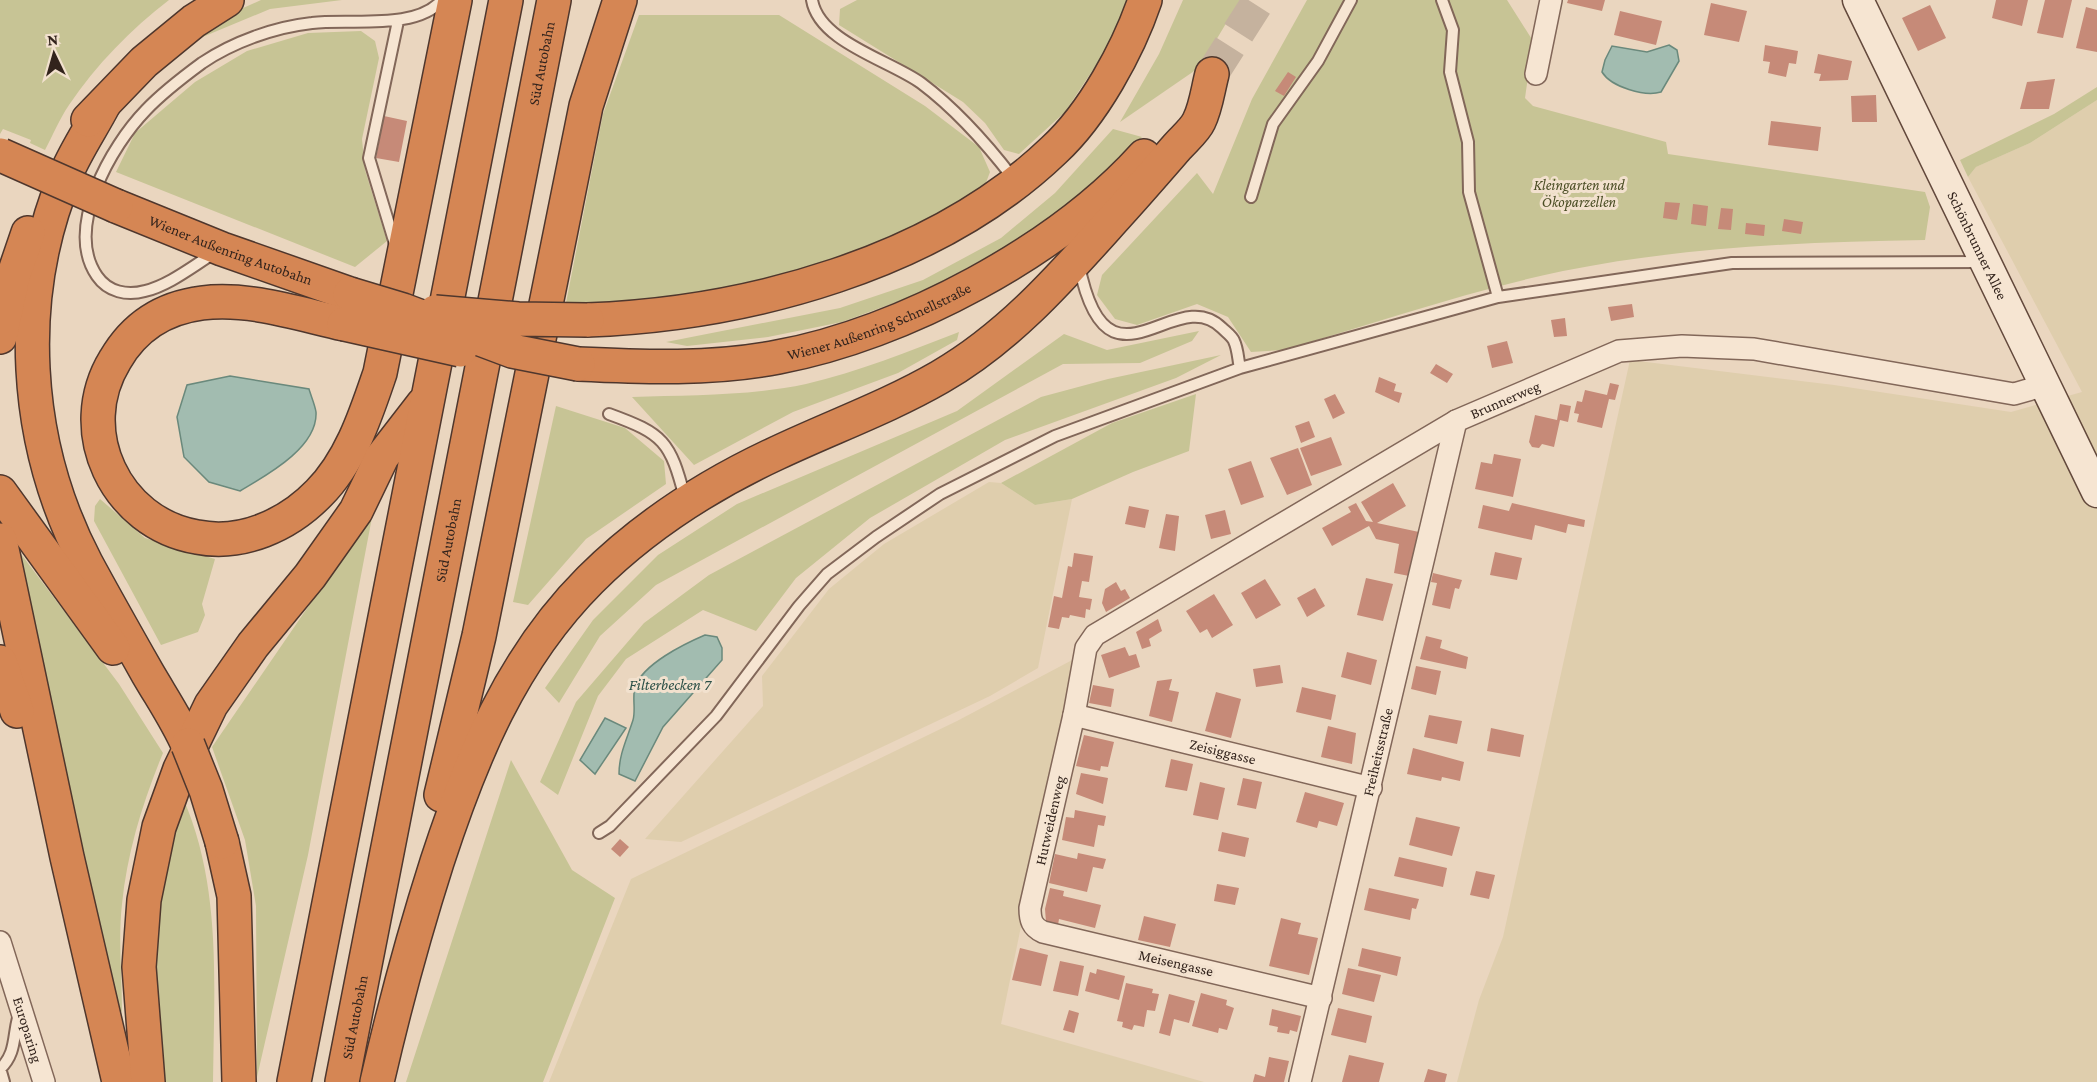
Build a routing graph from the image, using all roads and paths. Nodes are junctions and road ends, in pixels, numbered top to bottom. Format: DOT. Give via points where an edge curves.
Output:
graph roads {
  1 [pos="227,0"];
  2 [pos="442,0"];
  3 [pos="455,0"];
  4 [pos="506,0"];
  5 [pos="554,0"];
  6 [pos="573,0"];
  7 [pos="620,0"];
  8 [pos="812,0"];
  9 [pos="1146,0"];
  10 [pos="1164,0"];
  11 [pos="1351,0"];
  12 [pos="1442,0"];
  13 [pos="1551,0"];
  14 [pos="1858,0"];
  15 [pos="398,21"];
  16 [pos="1131,34"];
  17 [pos="1536,74"];
  18 [pos="104,104"];
  19 [pos="533,110"];
  20 [pos="0,154"];
  21 [pos="1017,183"];
  22 [pos="1251,197"];
  23 [pos="222,249"];
  24 [pos="1078,259"];
  25 [pos="1984,262"];
  26 [pos="402,264"];
  27 [pos="1498,297"];
  28 [pos="347,309"];
  29 [pos="403,310"];
  30 [pos="466,335"];
  31 [pos="0,336"];
  32 [pos="512,351"];
  33 [pos="1240,368"];
  34 [pos="2045,385"];
  35 [pos="428,398"];
  36 [pos="609,414"];
  37 [pos="1456,421"];
  38 [pos="0,492"];
  39 [pos="2097,492"];
  40 [pos="685,502"];
  41 [pos="0,540"];
  42 [pos="0,662"];
  43 [pos="142,677"];
  44 [pos="1074,714"];
  45 [pos="1371,788"];
  46 [pos="599,832"];
  47 [pos="67,857"];
  48 [pos="418,917"];
  49 [pos="1033,925"];
  50 [pos="0,942"];
  51 [pos="1321,998"];
  52 [pos="22,1005"];
  53 [pos="0,1069"];
  54 [pos="4,1082"];
  55 [pos="44,1082"];
  56 [pos="119,1082"];
  57 [pos="148,1082"];
  58 [pos="239,1082"];
  59 [pos="294,1082"];
  60 [pos="342,1082"];
  61 [pos="377,1082"];
  62 [pos="1300,1082"];
  1 -- 18 [label="highway" via="144,62"];
  2 -- 15 [label="lane" via="421,15"];
  3 -- 26 [label="highway"];
  4 -- 35 [label="highway"];
  5 -- 19 [label="highway, Süd Autobahn"];
  6 -- 19 [label="highway" via="553,82"];
  7 -- 48 [label="highway" via="586,106 478,636 436,812"];
  8 -- 21 [label="lane" via="814,13 832,32 920,83 978,133"];
  9 -- 16 [label="highway"];
  10 -- 16 [label="highway" via="1157,16"];
  11 -- 22 [label="lane" via="1318,61 1273,124"];
  12 -- 27 [label="lane" via="1453,30 1450,72 1468,141 1469,192"];
  13 -- 17 [label="street"];
  14 -- 25 [label="main road, Schönbrunner Allee"];
  15 -- 23 [label="lane" via="310,23 246,41 203,62 146,110 122,141 92,200 84,240 92,270 101,282 130,294 163,284"];
  15 -- 26 [label="lane" via="369,158"];
  16 -- 21 [label="highway" via="1087,110 1056,148"];
  18 -- 31 [label="highway" via="86,121 55,166 13,277"];
  18 -- 43 [label="highway" via="68,171 49,225 36,280 32,335 35,393 45,449 62,506"];
  19 -- 60 [label="highway, Süd Autobahn"];
  20 -- 23 [label="highway, Wiener Außenring Autobahn, bridge"];
  21 -- 29 [label="highway, bridge" via="970,216 925,239 823,279 697,311 587,320"];
  23 -- 28 [label="highway, Wiener Außenring Autobahn"];
  24 -- 32 [label="highway, Wiener Außenring Schnellstraße, bridge" via="1199,122 1212,74 1132,169 1076,216 1018,259 890,326 776,358 705,365 578,364"];
  24 -- 33 [label="lane" via="1084,291 1094,314 1108,329 1137,334 1199,316 1217,324 1234,340"];
  24 -- 40 [label="highway" via="999,335 942,376 889,404 778,452"];
  25 -- 27 [label="lane" via="1732,263"];
  25 -- 34 [label="main road, Schönbrunner Allee"];
  26 -- 28 [label="highway" via="380,373 364,418 345,458 320,492 294,514 265,531 229,538 197,537 166,527 139,510 118,488 103,460 97,431 98,400 127,339 151,319 203,303"];
  27 -- 33 [label="lane"];
  28 -- 29 [label="highway, Wiener Außenring Autobahn, bridge"];
  28 -- 32 [label="highway, bridge" via="481,355"];
  29 -- 30 [label="highway, Wiener Außenring Autobahn, bridge"];
  30 -- 32 [label="highway, Wiener Außenring Schnellstraße, bridge"];
  33 -- 46 [label="lane" via="1045,441 940,494 876,537 827,574 716,716 610,826"];
  34 -- 37 [label="street, Brunnerweg" via="2014,394 1754,350 1671,347 1619,351"];
  34 -- 39 [label="main road, Schönbrunner Allee"];
  35 -- 57 [label="highway" via="382,457 356,511 211,705 180,769 159,827 144,900 139,967"];
  35 -- 59 [label="highway"];
  36 -- 40 [label="lane" via="644,427 667,446"];
  37 -- 44 [label="street, Brunnerweg" via="1095,635 1086,648"];
  37 -- 45 [label="street, Freiheitsstraße"];
  38 -- 43 [label="highway"];
  40 -- 48 [label="highway" via="632,540 589,581 551,623 518,671 469,768"];
  41 -- 47 [label="highway"];
  42 -- 47 [label="highway" via="45,809"];
  43 -- 58 [label="highway, bridge" via="171,733 188,746 222,843 234,896"];
  44 -- 45 [label="street, Zeisiggasse"];
  44 -- 49 [label="street, Hutweidenweg" via="1030,908"];
  45 -- 51 [label="street, Freiheitsstraße"];
  47 -- 56 [label="highway"];
  48 -- 61 [label="highway"];
  49 -- 51 [label="street, Meisengasse" via="1043,932"];
  50 -- 52 [label="street, Europaring"];
  51 -- 62 [label="street, Freiheitsstraße"];
  52 -- 53 [label="lane" via="14,1027 15,1047"];
  52 -- 55 [label="street, Europaring"];
  53 -- 54 [label="lane"];
}
